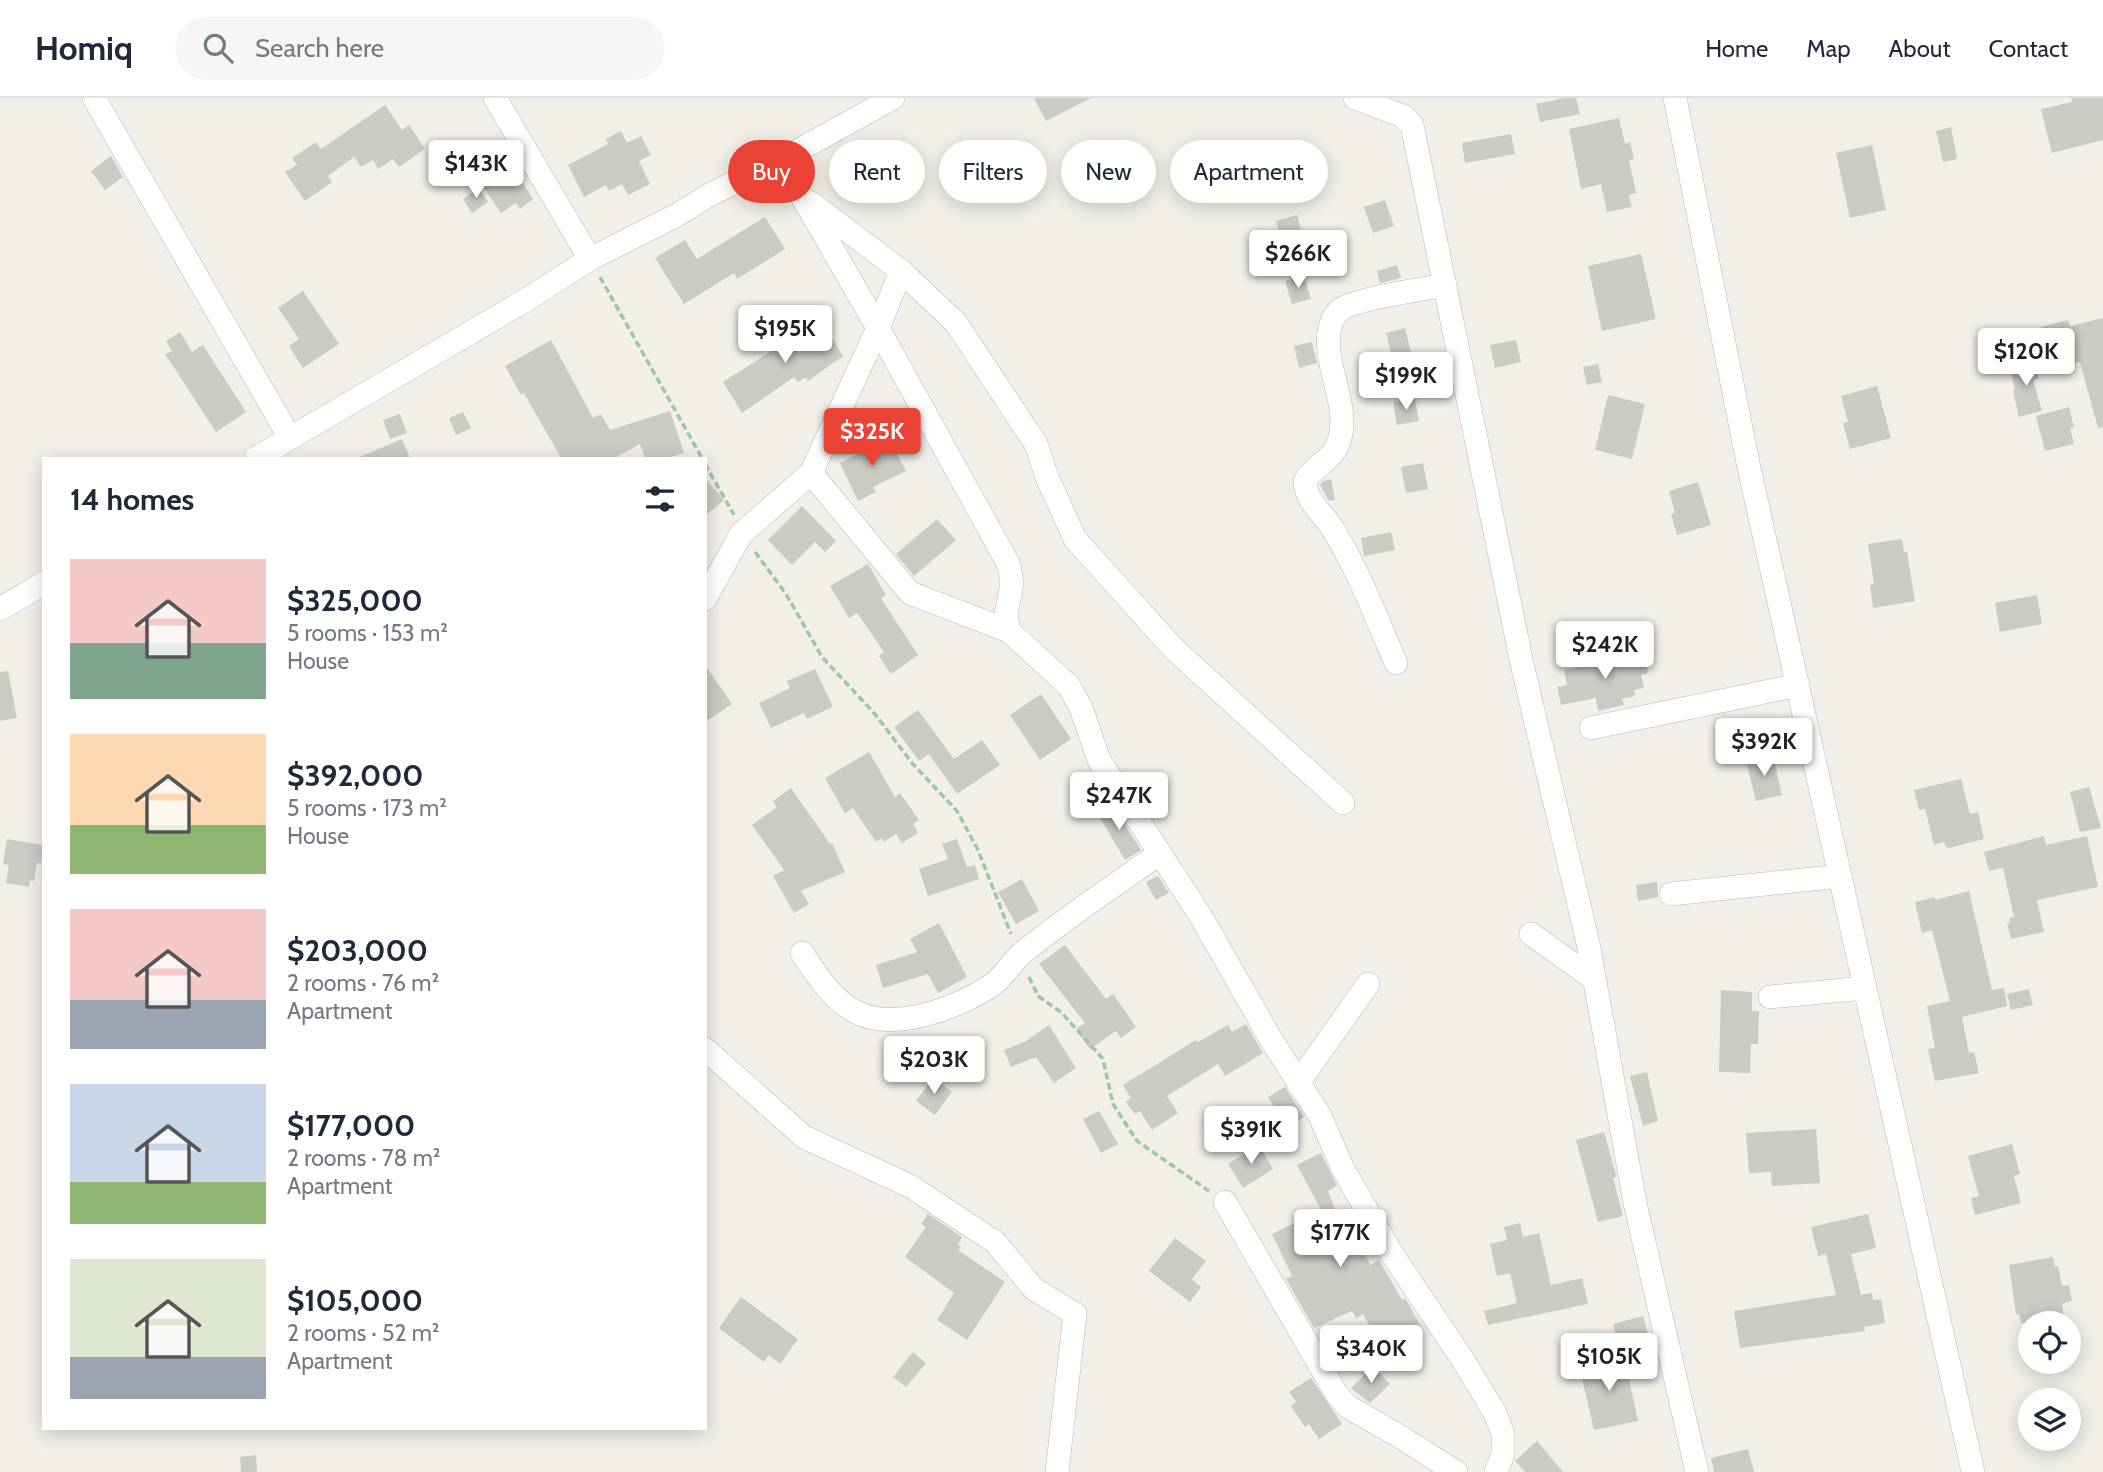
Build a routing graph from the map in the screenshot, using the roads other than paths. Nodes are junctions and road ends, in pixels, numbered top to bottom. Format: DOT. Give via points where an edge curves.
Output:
graph roads {
  1 [pos="94,98"];
  2 [pos="495,98"];
  3 [pos="1355,98"];
  4 [pos="1675,98"];
  5 [pos="881,101"];
  6 [pos="815,140"];
  7 [pos="728,186"];
  8 [pos="806,203"];
  9 [pos="810,203"];
  10 [pos="590,259"];
  11 [pos="901,271"];
  12 [pos="1445,285"];
  13 [pos="878,328"];
  14 [pos="290,439"];
  15 [pos="258,457"];
  16 [pos="811,473"];
  17 [pos="42,584"];
  18 [pos="707,595"];
  19 [pos="0,609"];
  20 [pos="1009,631"];
  21 [pos="1396,663"];
  22 [pos="1798,685"];
  23 [pos="1591,728"];
  24 [pos="1343,803"];
  25 [pos="1160,853"];
  26 [pos="1840,876"];
  27 [pos="1671,894"];
  28 [pos="1531,934"];
  29 [pos="802,953"];
  30 [pos="1594,979"];
  31 [pos="1368,984"];
  32 [pos="1865,988"];
  33 [pos="1770,997"];
  34 [pos="707,1051"];
  35 [pos="1298,1083"];
  36 [pos="1225,1202"];
  37 [pos="1063,1435"];
  38 [pos="1057,1472"];
  39 [pos="1077,1472"];
  40 [pos="1456,1472"];
  41 [pos="1496,1472"];
  42 [pos="1698,1472"];
  43 [pos="1973,1472"];
  1 -- 14 [label="street"];
  2 -- 10 [label="street"];
  3 -- 12 [label="street" via="1403,116 1412,125"];
  4 -- 22 [label="street"];
  5 -- 6 [label="street"];
  7 -- 10 [label="street"];
  8 -- 13 [label="street"];
  9 -- 11 [label="street"];
  10 -- 14 [label="street"];
  11 -- 13 [label="street"];
  11 -- 24 [label="street" via="956,323 1005,395 1036,444 1075,539 1174,649"];
  12 -- 21 [label="street" via="1340,310 1330,328 1328,347 1341,405 1340,440 1335,454 1305,481 1310,499 1346,551"];
  12 -- 30 [label="street" via="1522,664"];
  13 -- 16 [label="street"];
  13 -- 20 [label="street" via="1009,565"];
  14 -- 15 [label="street"];
  16 -- 18 [label="street" via="741,534"];
  16 -- 20 [label="street" via="910,593"];
  17 -- 19 [label="street"];
  20 -- 25 [label="street" via="1069,686 1099,760"];
  22 -- 23 [label="street"];
  22 -- 26 [label="street"];
  25 -- 29 [label="street" via="1020,955 994,984 923,1017 875,1020 853,1011 831,993"];
  25 -- 35 [label="street"];
  26 -- 27 [label="street"];
  26 -- 32 [label="street"];
  28 -- 30 [label="street"];
  30 -- 42 [label="street" via="1635,1203"];
  31 -- 35 [label="street"];
  32 -- 33 [label="street"];
  32 -- 43 [label="street"];
  34 -- 37 [label="street" via="804,1137 932,1200 995,1242 1034,1289 1075,1314"];
  35 -- 41 [label="street" via="1392,1254 1495,1413 1503,1434 1503,1454"];
  36 -- 40 [label="street" via="1347,1406"];
  37 -- 38 [label="street"];
  37 -- 39 [label="street"];
}
